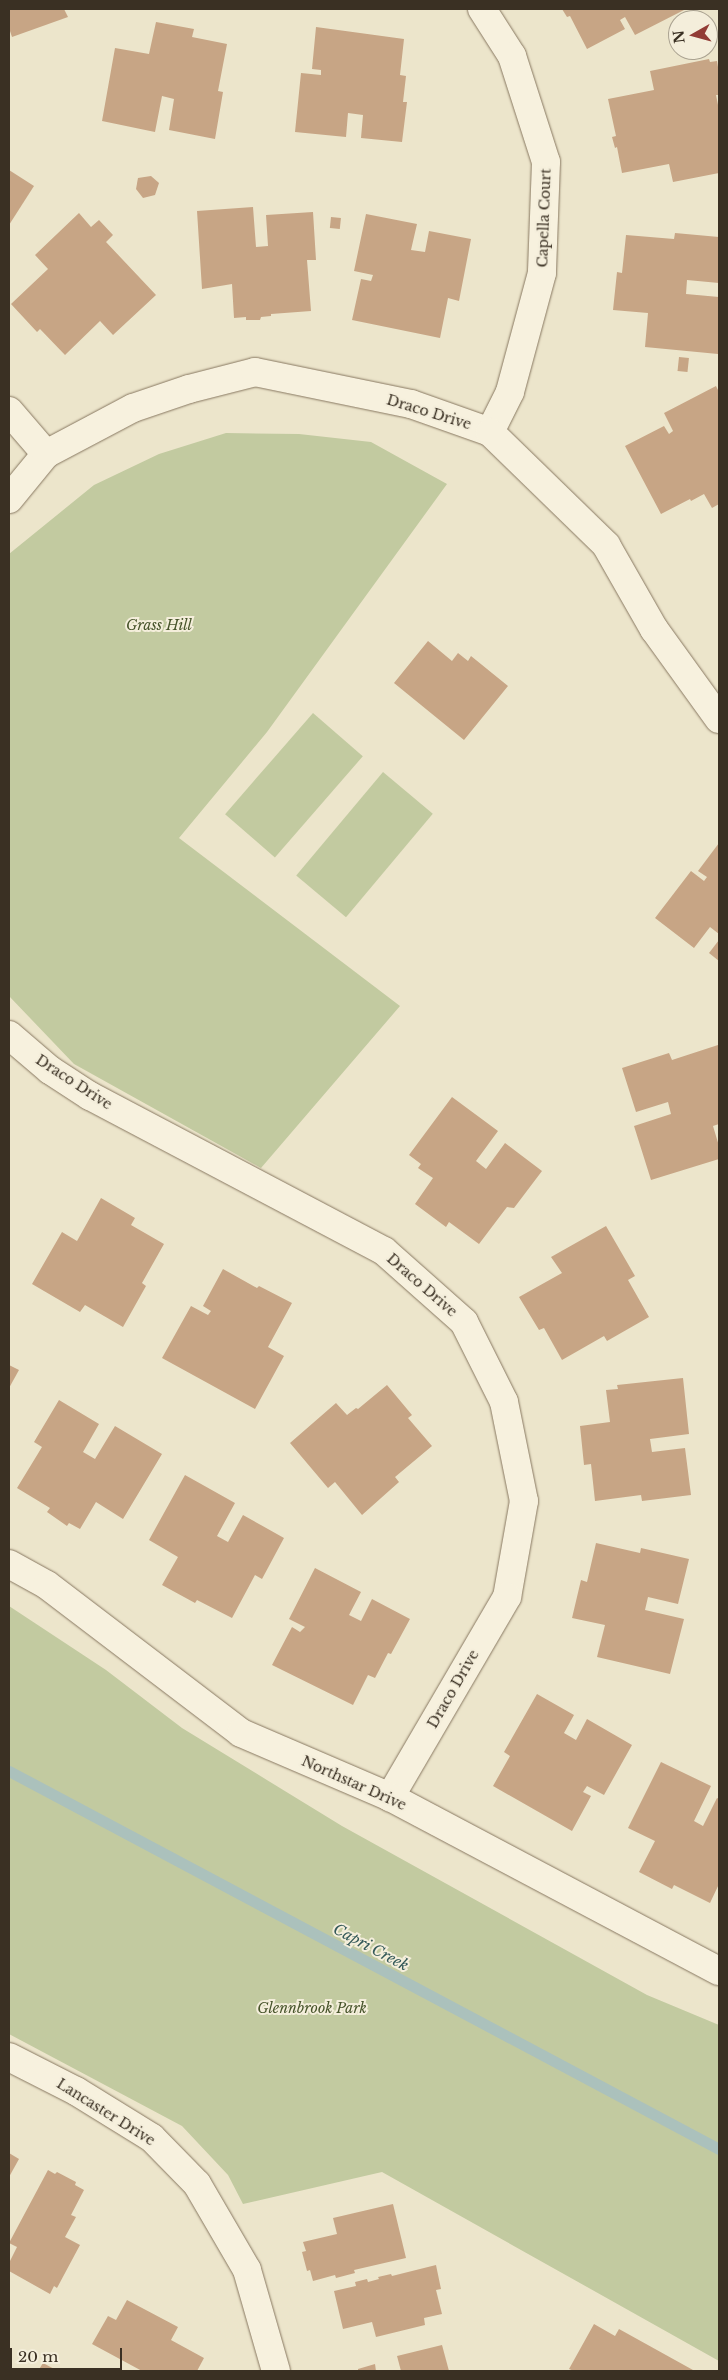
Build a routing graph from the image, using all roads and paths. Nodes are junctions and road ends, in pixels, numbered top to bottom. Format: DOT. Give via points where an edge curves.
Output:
graph roads {
  1 [pos="482,9"];
  2 [pos="9,411"];
  3 [pos="490,432"];
  4 [pos="46,454"];
  5 [pos="9,499"];
  6 [pos="719,719"];
  7 [pos="9,1036"];
  8 [pos="9,1564"];
  9 [pos="390,1797"];
  10 [pos="719,1971"];
  11 [pos="9,2056"];
  12 [pos="276,2371"];
  1 -- 3 [label="street, Capella Court" via="512,56 546,162 542,273 510,392"];
  2 -- 4 [label="street"];
  3 -- 4 [label="street, Draco Drive" via="411,404 255,372 132,408"];
  3 -- 6 [label="street, Draco Drive" via="606,545 654,629"];
  4 -- 5 [label="street, Draco Drive"];
  7 -- 9 [label="street, Draco Drive" via="50,1070 90,1096 384,1252 464,1322 504,1402 524,1501 507,1597"];
  8 -- 9 [label="street, Northstar Drive" via="47,1585 241,1733"];
  9 -- 10 [label="street, Northstar Drive"];
  11 -- 12 [label="street, Lancaster Drive" via="76,2091 152,2138 197,2184 247,2270"];
}
